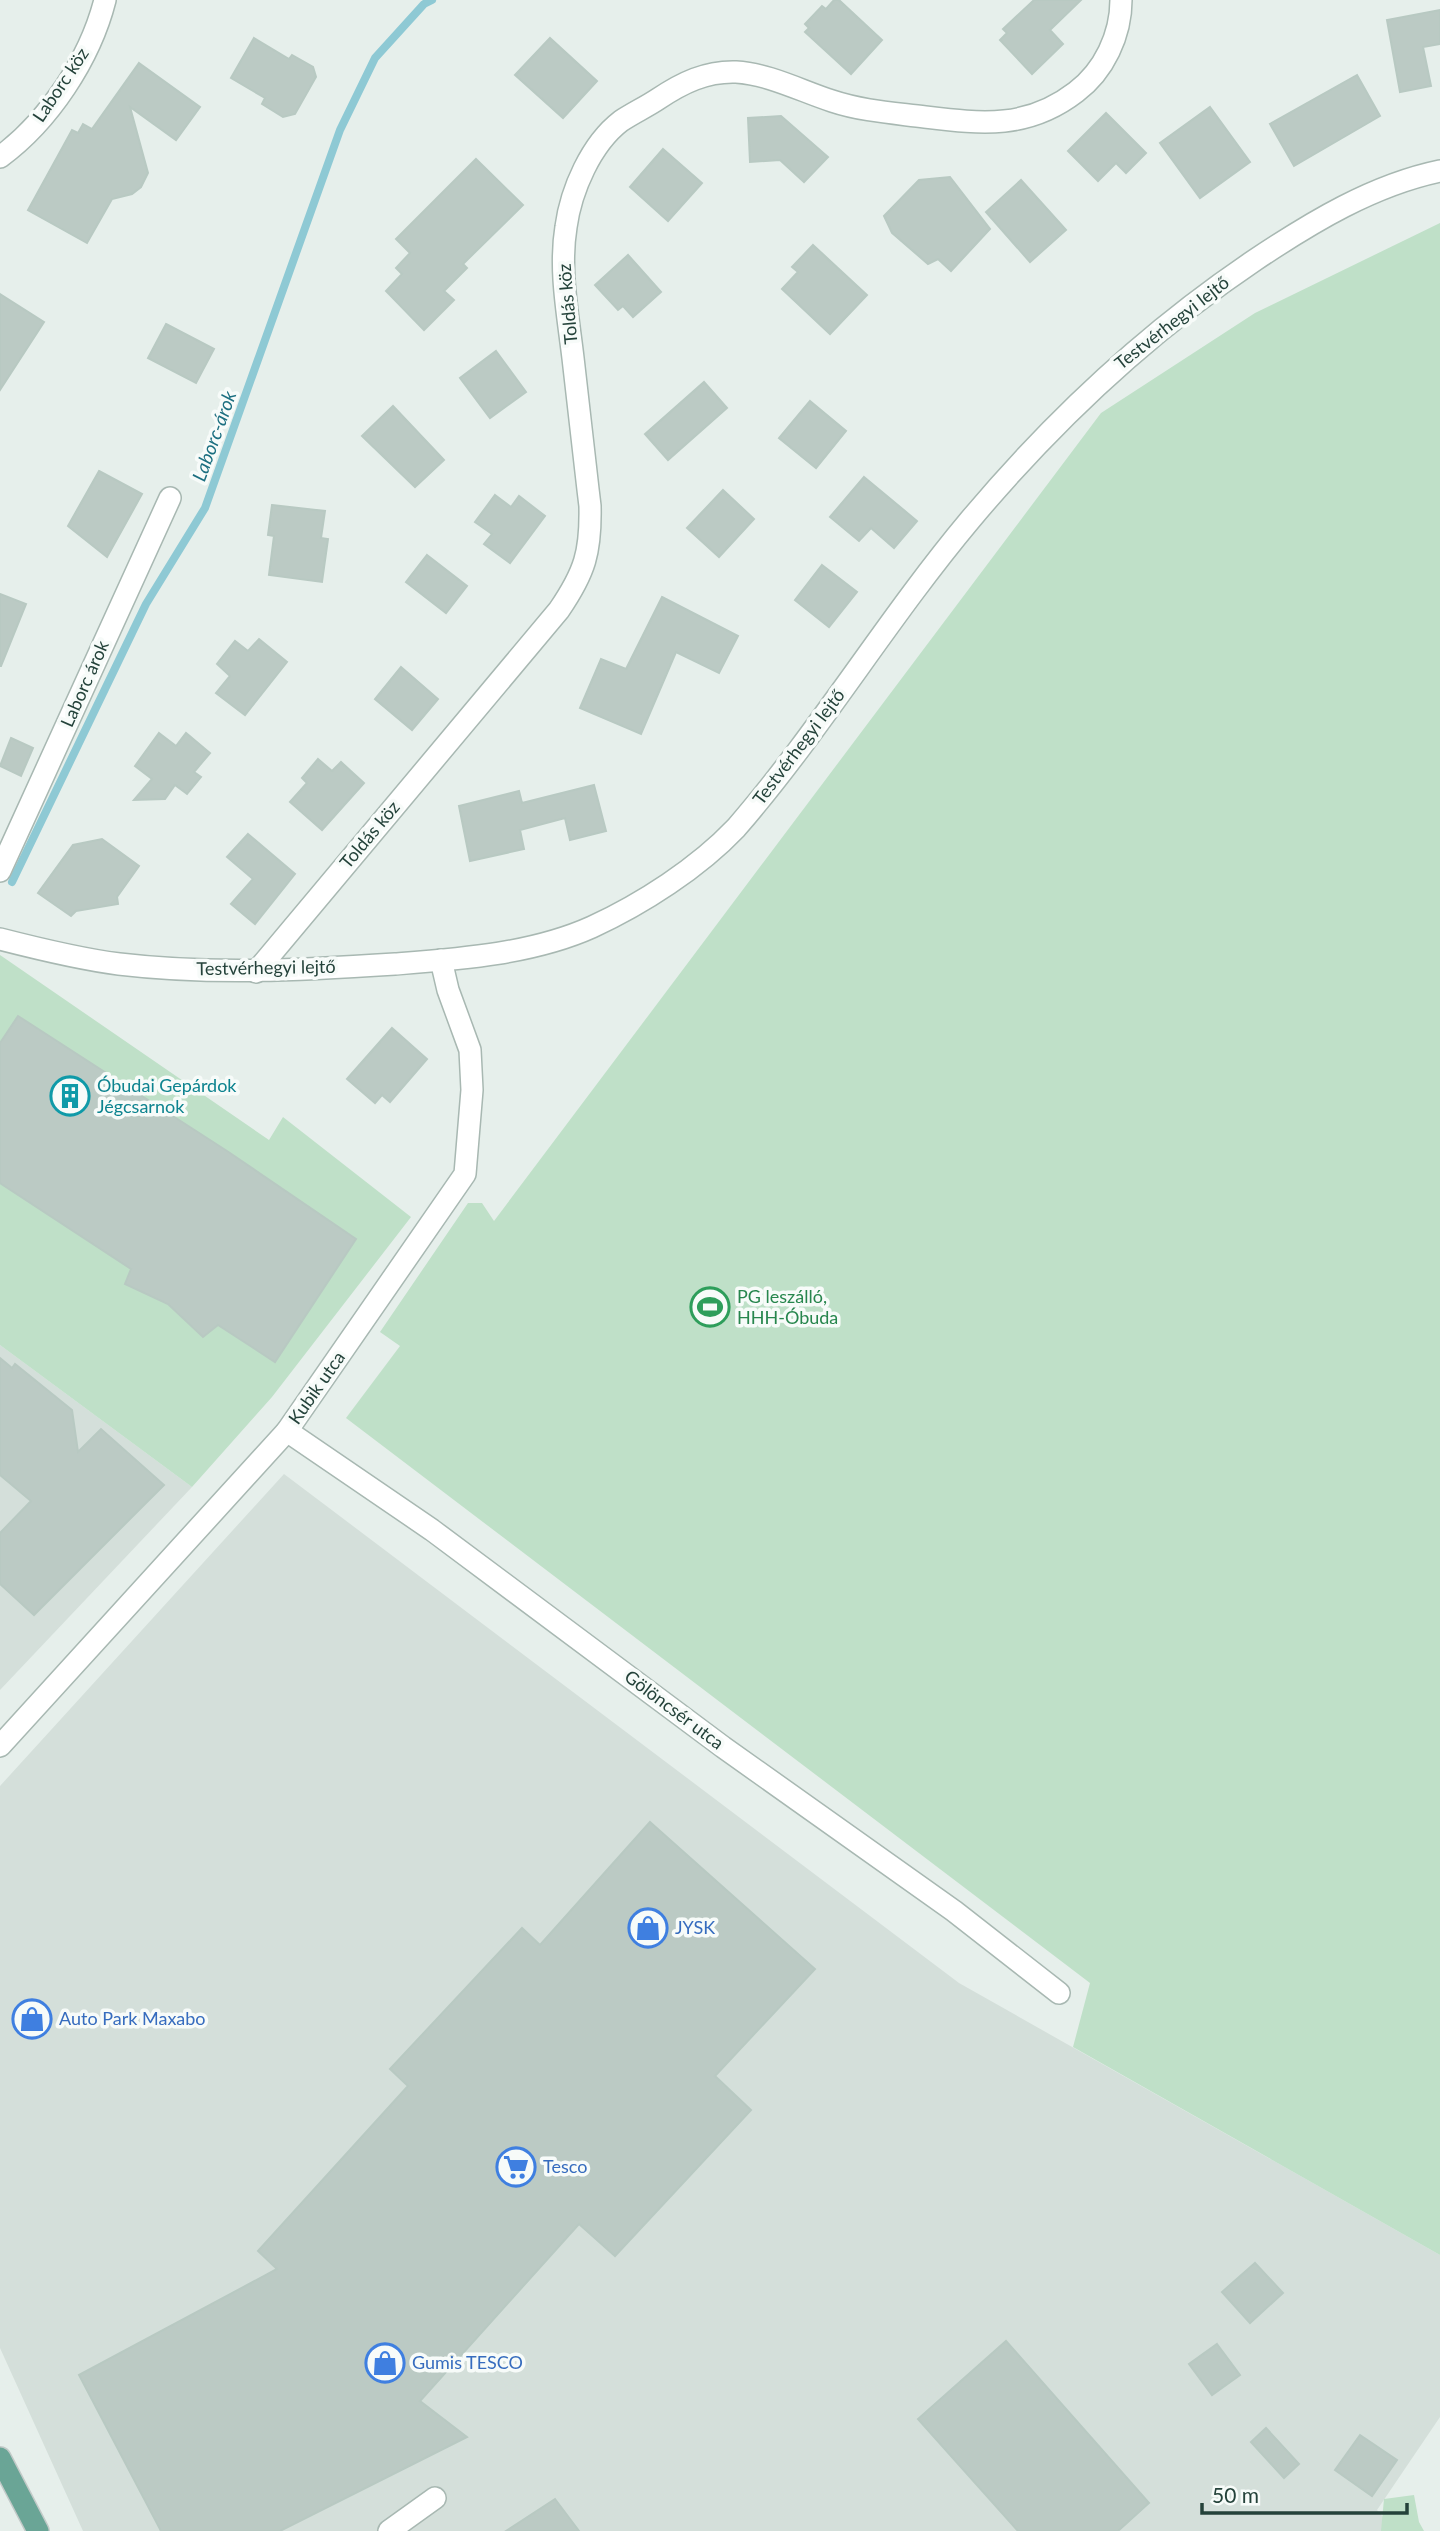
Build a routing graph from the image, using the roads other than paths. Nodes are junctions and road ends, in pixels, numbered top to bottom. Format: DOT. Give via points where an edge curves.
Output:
graph roads {
  1 [pos="105,0"];
  2 [pos="1121,0"];
  3 [pos="0,157"];
  4 [pos="1440,171"];
  5 [pos="170,498"];
  6 [pos="0,871"];
  7 [pos="0,939"];
  8 [pos="441,960"];
  9 [pos="256,971"];
  10 [pos="287,1431"];
  11 [pos="0,1746"];
  12 [pos="1059,1993"];
  13 [pos="0,2458"];
  14 [pos="435,2498"];
  15 [pos="38,2531"];
  16 [pos="389,2531"];
  1 -- 3 [label="street, Laborc köz" via="76,68 40,119"];
  2 -- 9 [label="street, Toldás köz" via="1116,35 1097,72 1045,112 991,124 957,123 834,102 755,75 714,73 673,88 620,122 604,138 577,187 564,244 590,506 591,537 582,577"];
  4 -- 8 [label="street, Testvérhegyi lejtő" via="1390,185 1284,240 1184,311 1095,386 969,521 758,802 720,844 656,890 592,927 530,947"];
  5 -- 6 [label="street, Laborc árok"];
  7 -- 9 [label="street, Testvérhegyi lejtő" via="118,964"];
  8 -- 9 [label="street, Testvérhegyi lejtő"];
  8 -- 10 [label="street, Kubik utca" via="470,1049 472,1090 465,1174"];
  10 -- 11 [label="street, Kubik utca"];
  10 -- 12 [label="street, Gölöncsér utca" via="432,1530 723,1747 954,1911"];
  13 -- 15 [label="main road"];
  14 -- 16 [label="street"];
}
